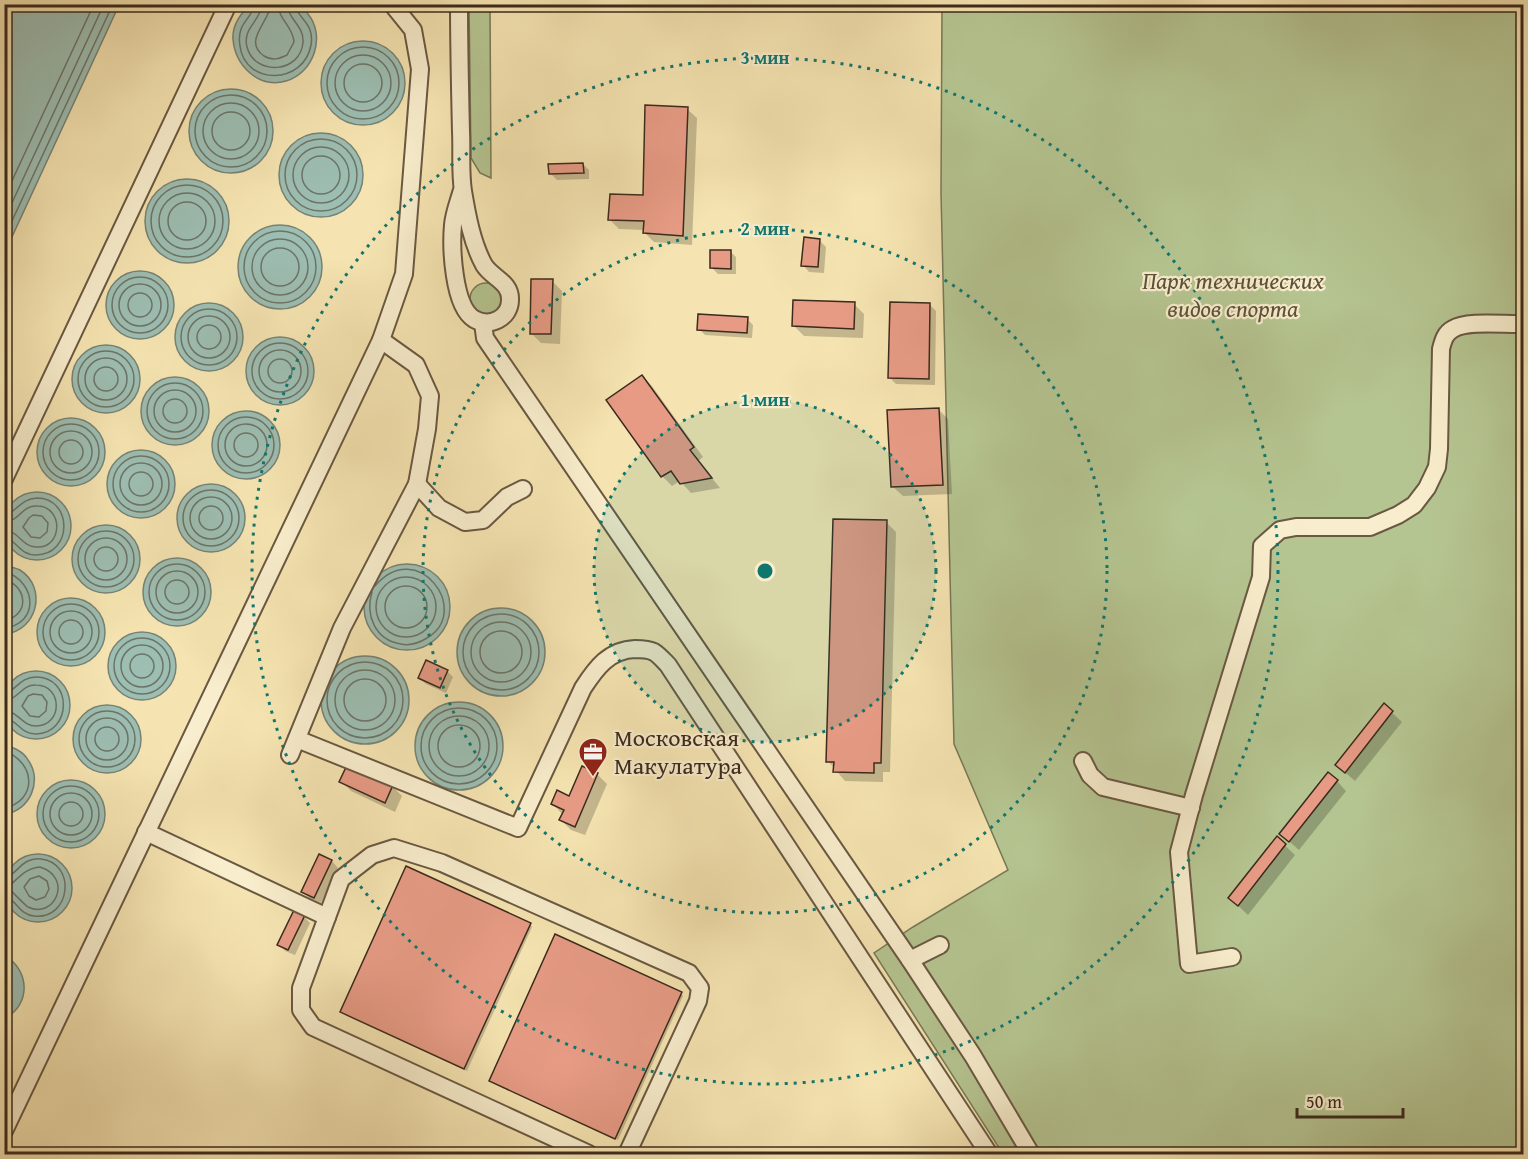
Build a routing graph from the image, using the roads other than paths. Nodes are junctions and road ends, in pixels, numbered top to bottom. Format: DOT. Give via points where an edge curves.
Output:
graph roads {
  1 [pos="228,4"];
  2 [pos="392,4"];
  3 [pos="459,4"];
  4 [pos="462,190"];
  5 [pos="483,323"];
  6 [pos="1524,324"];
  7 [pos="381,340"];
  8 [pos="4,479"];
  9 [pos="417,484"];
  10 [pos="523,489"];
  11 [pos="297,739"];
  12 [pos="290,755"];
  13 [pos="1083,761"];
  14 [pos="1191,808"];
  15 [pos="146,831"];
  16 [pos="327,917"];
  17 [pos="940,945"];
  18 [pos="1232,957"];
  19 [pos="910,960"];
  20 [pos="4,1131"];
  21 [pos="589,1155"];
  22 [pos="627,1155"];
  23 [pos="989,1155"];
  24 [pos="1031,1155"];
  1 -- 8 [label="street"];
  2 -- 7 [label="street" via="413,30 420,69 404,274"];
  3 -- 4 [label="street"];
  4 -- 5 [label="street" via="453,223 452,257 462,303 470,316"];
  4 -- 5 [label="street" via="476,247 486,267 510,293 504,315"];
  5 -- 19 [label="street" via="485,338"];
  6 -- 14 [label="street" via="1466,324 1453,328 1444,338 1437,467 1414,505 1370,527 1280,530 1262,546 1261,577"];
  7 -- 9 [label="street" via="416,365 430,396"];
  7 -- 15 [label="street"];
  9 -- 10 [label="street" via="439,508 465,522 483,520 507,497"];
  9 -- 11 [label="street" via="342,628"];
  11 -- 12 [label="street"];
  11 -- 23 [label="street" via="518,828 595,669 624,649 654,652 668,665"];
  13 -- 14 [label="street" via="1103,787"];
  14 -- 18 [label="street" via="1179,852 1189,964"];
  15 -- 16 [label="street"];
  15 -- 20 [label="street"];
  16 -- 21 [label="street" via="301,988 301,1010 314,1027"];
  16 -- 22 [label="street" via="341,879 372,855 394,848 442,863 689,973 700,988 698,1001"];
  17 -- 19 [label="street"];
  19 -- 24 [label="street"];
}
